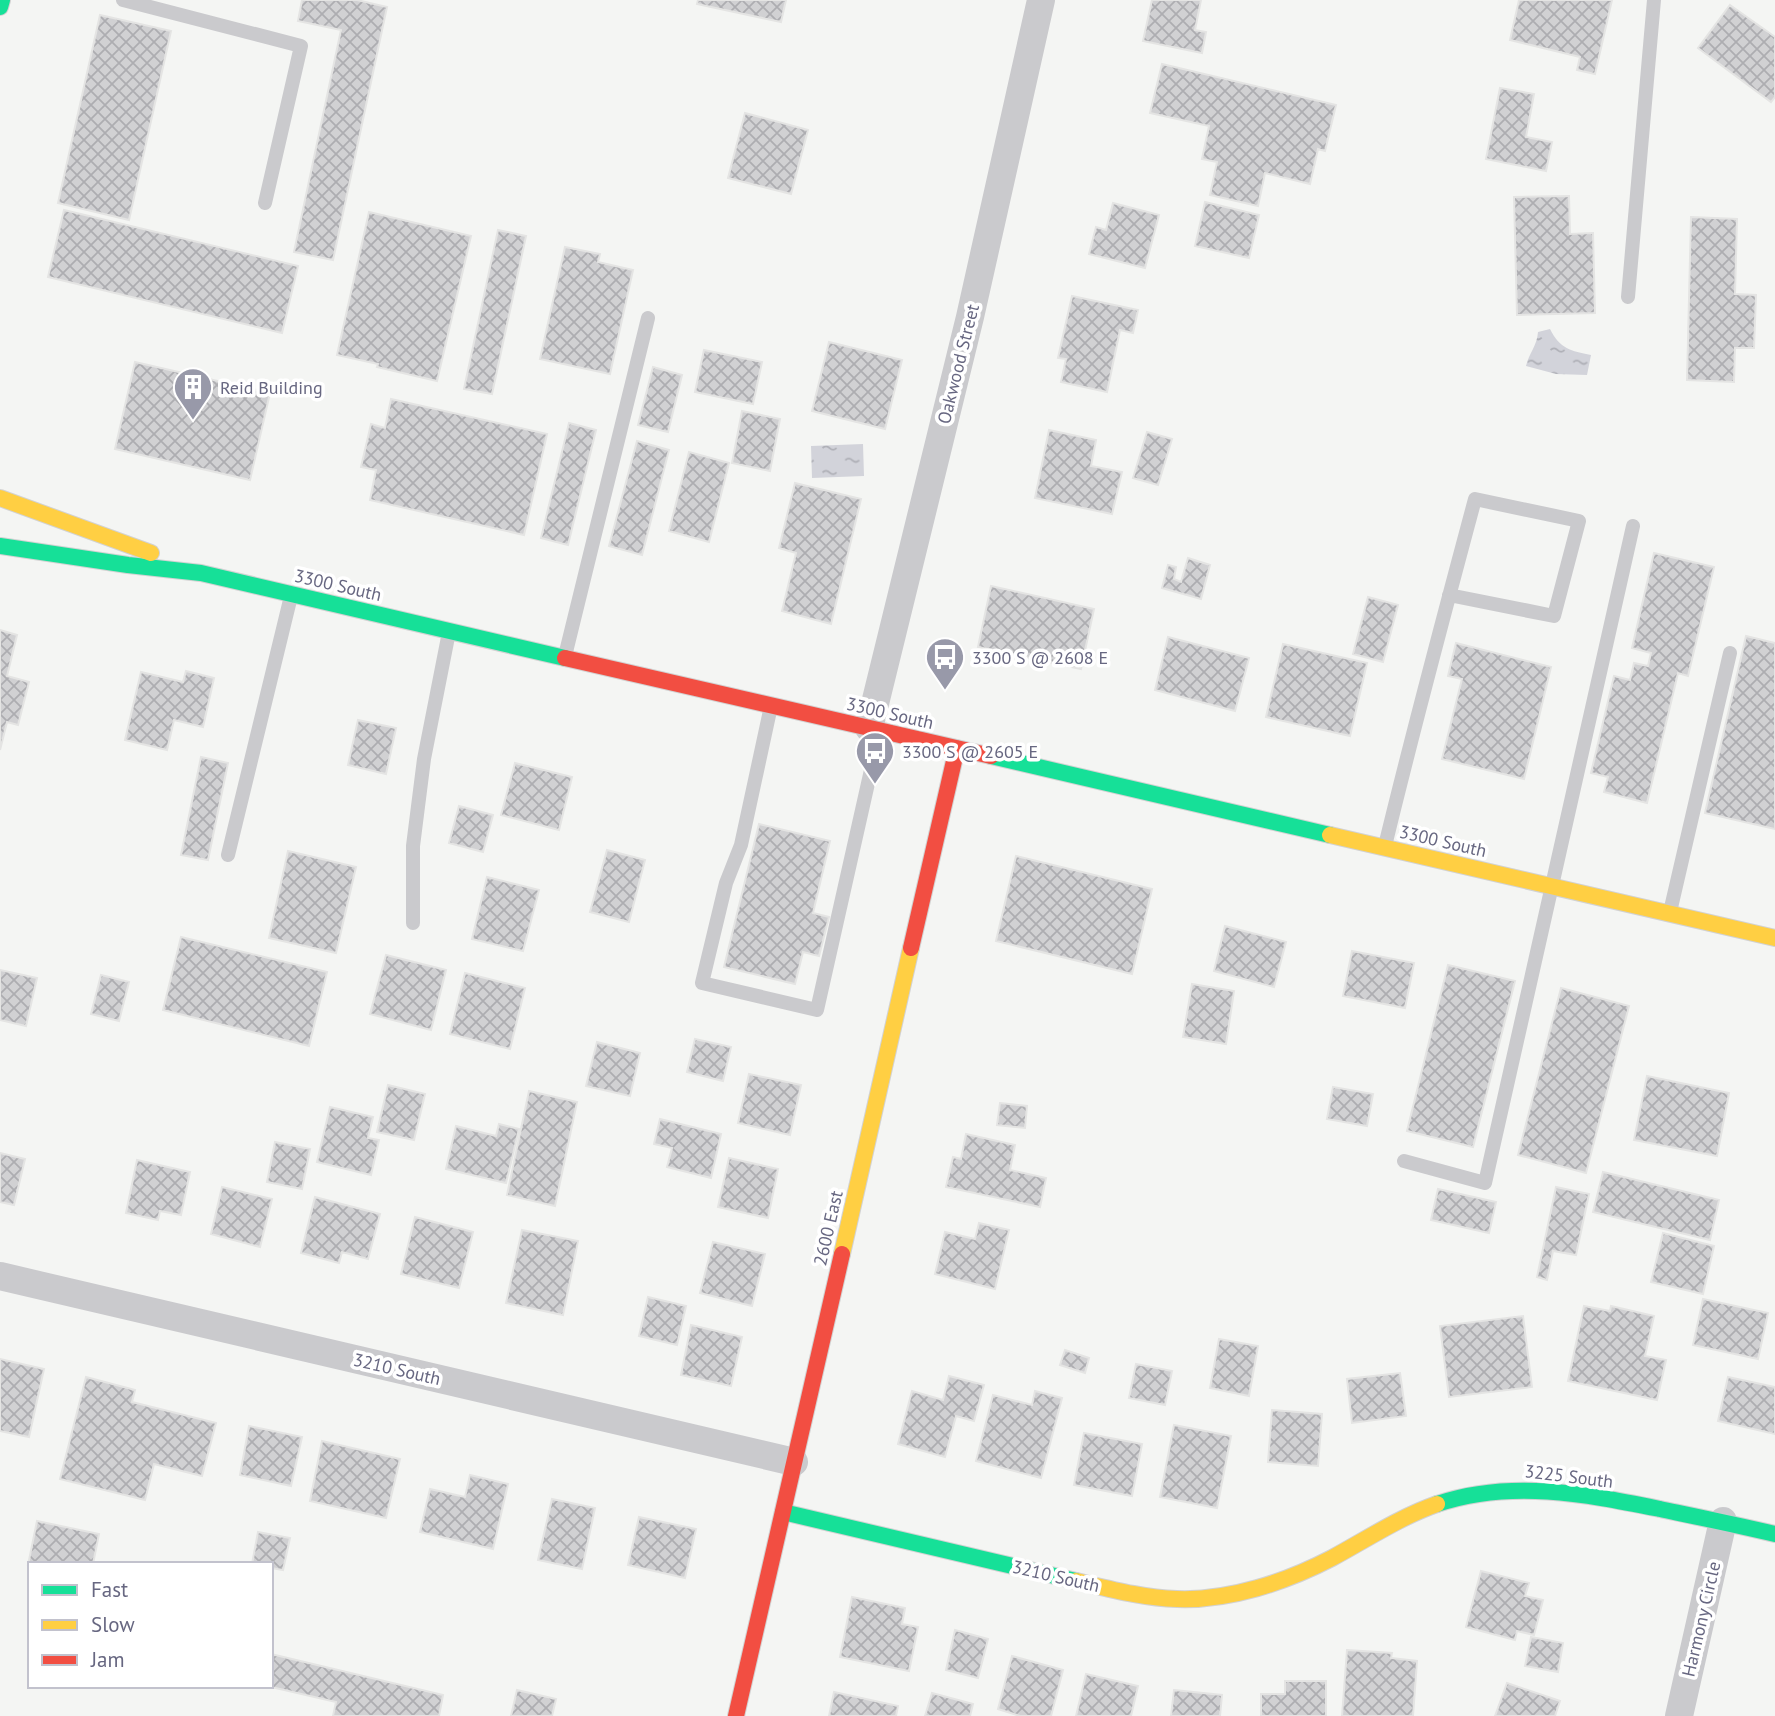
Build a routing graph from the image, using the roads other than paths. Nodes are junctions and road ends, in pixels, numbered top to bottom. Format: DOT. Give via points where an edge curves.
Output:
graph roads {
  1 [pos="2,0"];
  2 [pos="123,0"];
  3 [pos="1041,0"];
  4 [pos="1654,0"];
  5 [pos="0,7"];
  6 [pos="265,203"];
  7 [pos="1628,297"];
  8 [pos="648,318"];
  9 [pos="0,498"];
  10 [pos="1633,526"];
  11 [pos="0,546"];
  12 [pos="201,573"];
  13 [pos="291,594"];
  14 [pos="1449,594"];
  15 [pos="449,631"];
  16 [pos="1730,653"];
  17 [pos="565,657"];
  18 [pos="772,705"];
  19 [pos="875,729"];
  20 [pos="957,748"];
  21 [pos="1384,847"];
  22 [pos="228,855"];
  23 [pos="1552,887"];
  24 [pos="1670,914"];
  25 [pos="1775,920"];
  26 [pos="413,923"];
  27 [pos="1773,937"];
  28 [pos="1404,1161"];
  29 [pos="0,1276"];
  30 [pos="794,1462"];
  31 [pos="783,1512"];
  32 [pos="1723,1521"];
  33 [pos="1775,1534"];
  34 [pos="1329,1559"];
  35 [pos="736,1716"];
  36 [pos="1679,1716"];
  1 -- 5 [label="main road"];
  2 -- 6 [label="lane" via="301,46"];
  3 -- 19 [label="street, Oakwood Street"];
  4 -- 7 [label="lane"];
  8 -- 17 [label="lane"];
  9 -- 12 [label="main road, 3300 South"];
  10 -- 23 [label="lane"];
  11 -- 12 [label="main road, 3300 South"];
  12 -- 13 [label="main road, 3300 South"];
  13 -- 15 [label="main road, 3300 South"];
  13 -- 22 [label="lane"];
  14 -- 14 [label="lane" via="1475,499 1579,522 1555,616"];
  14 -- 21 [label="lane"];
  15 -- 17 [label="main road, 3300 South"];
  15 -- 26 [label="lane" via="413,846"];
  16 -- 24 [label="lane"];
  17 -- 18 [label="main road, 3300 South"];
  18 -- 19 [label="main road, 3300 South"];
  18 -- 19 [label="lane" via="741,845 726,883 702,983 817,1010"];
  19 -- 20 [label="main road, 3300 South"];
  20 -- 21 [label="main road, 3300 South"];
  20 -- 30 [label="main road, 2600 East"];
  21 -- 23 [label="main road, 3300 South"];
  23 -- 24 [label="main road, 3300 South"];
  23 -- 28 [label="lane" via="1485,1183"];
  24 -- 27 [label="main road, 3300 South"];
  25 -- 27 [label="lane"];
  29 -- 30 [label="street, 3210 South"];
  30 -- 31 [label="main road, 2600 East"];
  31 -- 34 [label="main road, 3210 South" via="1158,1598 1218,1595 1285,1577"];
  31 -- 35 [label="main road, 2600 East"];
  32 -- 33 [label="main road, 3225 South"];
  32 -- 34 [label="main road, 3225 South" via="1577,1493 1504,1489 1436,1504"];
  32 -- 36 [label="street, Harmony Circle"];
}
